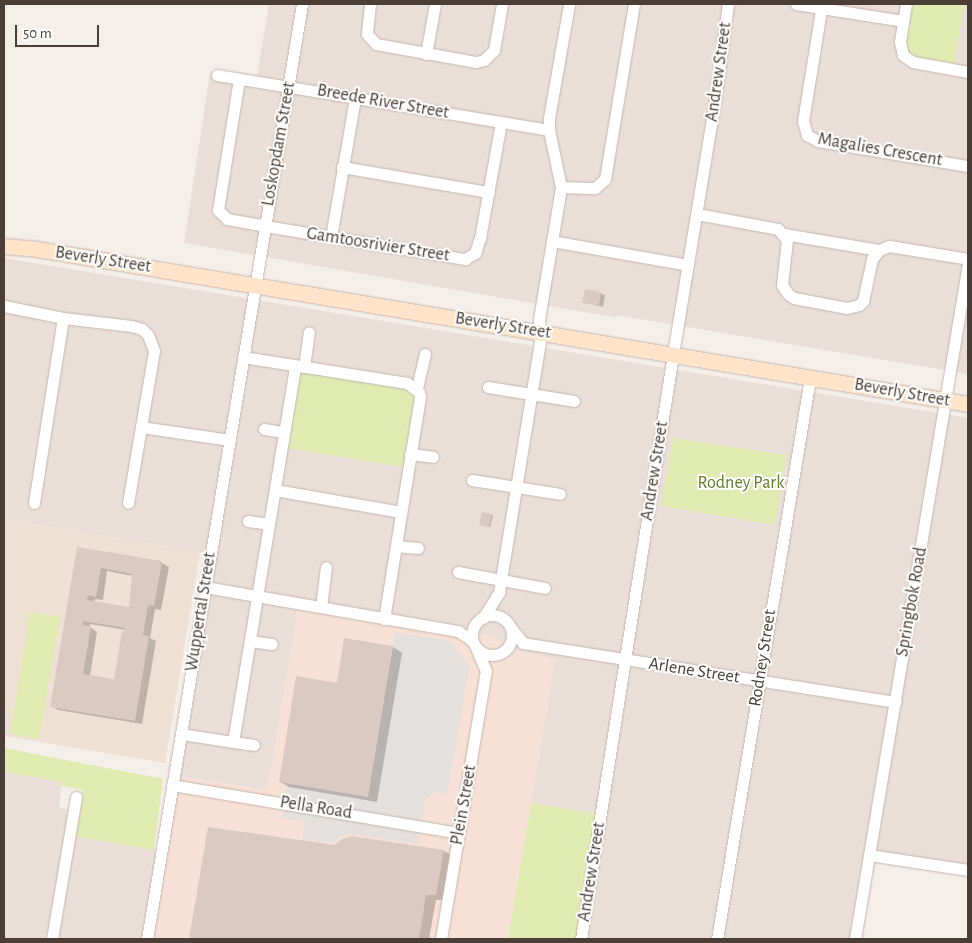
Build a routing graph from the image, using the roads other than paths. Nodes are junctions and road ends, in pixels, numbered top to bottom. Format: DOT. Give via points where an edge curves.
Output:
graph roads {
  1 [pos="302,4"];
  2 [pos="370,4"];
  3 [pos="435,4"];
  4 [pos="502,4"];
  5 [pos="569,4"];
  6 [pos="634,4"];
  7 [pos="728,4"];
  8 [pos="796,4"];
  9 [pos="906,4"];
  10 [pos="822,6"];
  11 [pos="903,21"];
  12 [pos="426,54"];
  13 [pos="968,72"];
  14 [pos="217,75"];
  15 [pos="239,78"];
  16 [pos="289,86"];
  17 [pos="355,98"];
  18 [pos="501,122"];
  19 [pos="549,130"];
  20 [pos="968,166"];
  21 [pos="342,167"];
  22 [pos="561,187"];
  23 [pos="489,192"];
  24 [pos="697,214"];
  25 [pos="265,226"];
  26 [pos="784,234"];
  27 [pos="331,237"];
  28 [pos="4,238"];
  29 [pos="552,241"];
  30 [pos="4,246"];
  31 [pos="37,249"];
  32 [pos="879,250"];
  33 [pos="968,258"];
  34 [pos="968,264"];
  35 [pos="688,265"];
  36 [pos="256,285"];
  37 [pos="4,306"];
  38 [pos="64,318"];
  39 [pos="309,332"];
  40 [pos="540,332"];
  41 [pos="425,354"];
  42 [pos="673,354"];
  43 [pos="244,357"];
  44 [pos="300,367"];
  45 [pos="810,378"];
  46 [pos="488,387"];
  47 [pos="417,388"];
  48 [pos="532,394"];
  49 [pos="574,401"];
  50 [pos="946,401"];
  51 [pos="968,404"];
  52 [pos="141,427"];
  53 [pos="264,429"];
  54 [pos="284,432"];
  55 [pos="230,440"];
  56 [pos="410,454"];
  57 [pos="433,457"];
  58 [pos="472,480"];
  59 [pos="516,487"];
  60 [pos="275,490"];
  61 [pos="560,494"];
  62 [pos="34,503"];
  63 [pos="128,503"];
  64 [pos="401,512"];
  65 [pos="248,521"];
  66 [pos="269,524"];
  67 [pos="396,546"];
  68 [pos="418,548"];
  69 [pos="326,567"];
  70 [pos="458,572"];
  71 [pos="501,579"];
  72 [pos="205,587"];
  73 [pos="545,588"];
  74 [pos="499,592"];
  75 [pos="257,596"];
  76 [pos="321,607"];
  77 [pos="384,619"];
  78 [pos="480,620"];
  79 [pos="509,625"];
  80 [pos="458,631"];
  81 [pos="250,641"];
  82 [pos="523,643"];
  83 [pos="272,644"];
  84 [pos="474,644"];
  85 [pos="500,654"];
  86 [pos="625,660"];
  87 [pos="486,671"];
  88 [pos="759,681"];
  89 [pos="894,702"];
  90 [pos="181,734"];
  91 [pos="233,742"];
  92 [pos="254,746"];
  93 [pos="172,785"];
  94 [pos="76,797"];
  95 [pos="458,833"];
  96 [pos="869,855"];
  97 [pos="968,870"];
  98 [pos="52,939"];
  99 [pos="147,939"];
  100 [pos="445,939"];
  101 [pos="581,939"];
  102 [pos="717,939"];
  103 [pos="855,939"];
  1 -- 16 [label="street, Loskopdam Street"];
  2 -- 12 [label="street" via="366,25 371,40 383,47"];
  3 -- 12 [label="street"];
  4 -- 12 [label="street" via="494,50 484,60 476,62"];
  5 -- 19 [label="street"];
  6 -- 22 [label="street" via="605,179 595,188"];
  7 -- 24 [label="street, Andrew Street"];
  8 -- 10 [label="street"];
  9 -- 11 [label="street"];
  10 -- 11 [label="street"];
  10 -- 20 [label="street, Magalies Crescent" via="803,121 807,135 818,141"];
  11 -- 13 [label="street" via="900,47 906,58"];
  14 -- 15 [label="street, Breede River Street"];
  15 -- 16 [label="street, Breede River Street"];
  15 -- 25 [label="street, Gamtoosrivier Street" via="218,210 227,219"];
  16 -- 17 [label="street, Breede River Street"];
  16 -- 25 [label="street, Loskopdam Street"];
  17 -- 18 [label="street, Breede River Street"];
  17 -- 21 [label="street"];
  18 -- 19 [label="street, Breede River Street"];
  18 -- 23 [label="street, Gamtoosrivier Street"];
  19 -- 22 [label="street"];
  21 -- 23 [label="street"];
  21 -- 27 [label="street"];
  22 -- 29 [label="street"];
  23 -- 27 [label="street, Gamtoosrivier Street" via="477,248 466,259"];
  24 -- 26 [label="street" via="771,227"];
  24 -- 35 [label="street, Andrew Street"];
  25 -- 27 [label="street, Gamtoosrivier Street"];
  25 -- 36 [label="street, Loskopdam Street"];
  26 -- 32 [label="street"];
  26 -- 32 [label="street" via="787,247 782,285 788,294 794,298 847,308 863,301 872,258"];
  28 -- 31 [label="street, Beverly Street"];
  29 -- 35 [label="street"];
  29 -- 40 [label="street" via="539,319"];
  30 -- 31 [label="street, Beverly Street"];
  31 -- 36 [label="street, Beverly Street"];
  32 -- 33 [label="street" via="889,246"];
  34 -- 50 [label="street, Springbok Road"];
  35 -- 42 [label="street, Andrew Street"];
  36 -- 40 [label="street, Beverly Street"];
  36 -- 43 [label="street, Wuppertal Street"];
  37 -- 38 [label="street"];
  38 -- 52 [label="street" via="132,326 148,335 154,351"];
  38 -- 62 [label="street"];
  39 -- 44 [label="street"];
  40 -- 42 [label="street, Beverly Street"];
  40 -- 48 [label="street"];
  41 -- 47 [label="street"];
  42 -- 45 [label="street, Beverly Street"];
  42 -- 86 [label="street, Andrew Street"];
  43 -- 44 [label="street"];
  43 -- 55 [label="street, Wuppertal Street"];
  44 -- 47 [label="street" via="407,383"];
  44 -- 54 [label="street"];
  45 -- 50 [label="street, Beverly Street"];
  45 -- 88 [label="street, Rodney Street"];
  46 -- 48 [label="street"];
  47 -- 56 [label="street" via="420,397"];
  48 -- 49 [label="street"];
  48 -- 59 [label="street"];
  50 -- 51 [label="street, Beverly Street"];
  50 -- 89 [label="street, Springbok Road"];
  52 -- 55 [label="street"];
  52 -- 63 [label="street"];
  53 -- 54 [label="street"];
  54 -- 60 [label="street"];
  55 -- 72 [label="street, Wuppertal Street"];
  56 -- 57 [label="street"];
  56 -- 64 [label="street"];
  58 -- 59 [label="street"];
  59 -- 61 [label="street"];
  59 -- 71 [label="street"];
  60 -- 64 [label="street"];
  60 -- 66 [label="street"];
  64 -- 67 [label="street"];
  65 -- 66 [label="street"];
  66 -- 75 [label="street"];
  67 -- 68 [label="street"];
  67 -- 77 [label="street"];
  69 -- 76 [label="street"];
  70 -- 71 [label="street"];
  71 -- 73 [label="street"];
  71 -- 74 [label="street"];
  72 -- 75 [label="street"];
  72 -- 90 [label="street, Wuppertal Street"];
  74 -- 78 [label="street"];
  74 -- 79 [label="street"];
  75 -- 76 [label="street"];
  75 -- 81 [label="street"];
  76 -- 77 [label="street"];
  77 -- 80 [label="street"];
  78 -- 79 [label="street" via="496,615"];
  78 -- 80 [label="street"];
  78 -- 84 [label="street" via="472,634"];
  79 -- 82 [label="street"];
  79 -- 85 [label="street" via="512,642"];
  80 -- 84 [label="street"];
  81 -- 83 [label="street"];
  81 -- 91 [label="street"];
  82 -- 85 [label="street"];
  82 -- 86 [label="street, Arlene Street"];
  84 -- 85 [label="street" via="486,655"];
  84 -- 87 [label="street"];
  85 -- 87 [label="street, Plein Street"];
  86 -- 88 [label="street, Arlene Street"];
  86 -- 101 [label="street, Andrew Street"];
  87 -- 95 [label="street, Plein Street"];
  88 -- 89 [label="street, Arlene Street"];
  88 -- 102 [label="street, Rodney Street"];
  89 -- 96 [label="street, Springbok Road"];
  90 -- 91 [label="street"];
  90 -- 93 [label="street, Wuppertal Street"];
  91 -- 92 [label="street"];
  93 -- 95 [label="street, Pella Road"];
  93 -- 99 [label="street, Wuppertal Street"];
  94 -- 98 [label="street"];
  95 -- 100 [label="street, Plein Street"];
  96 -- 97 [label="street"];
  96 -- 103 [label="street, Springbok Road"];
}
